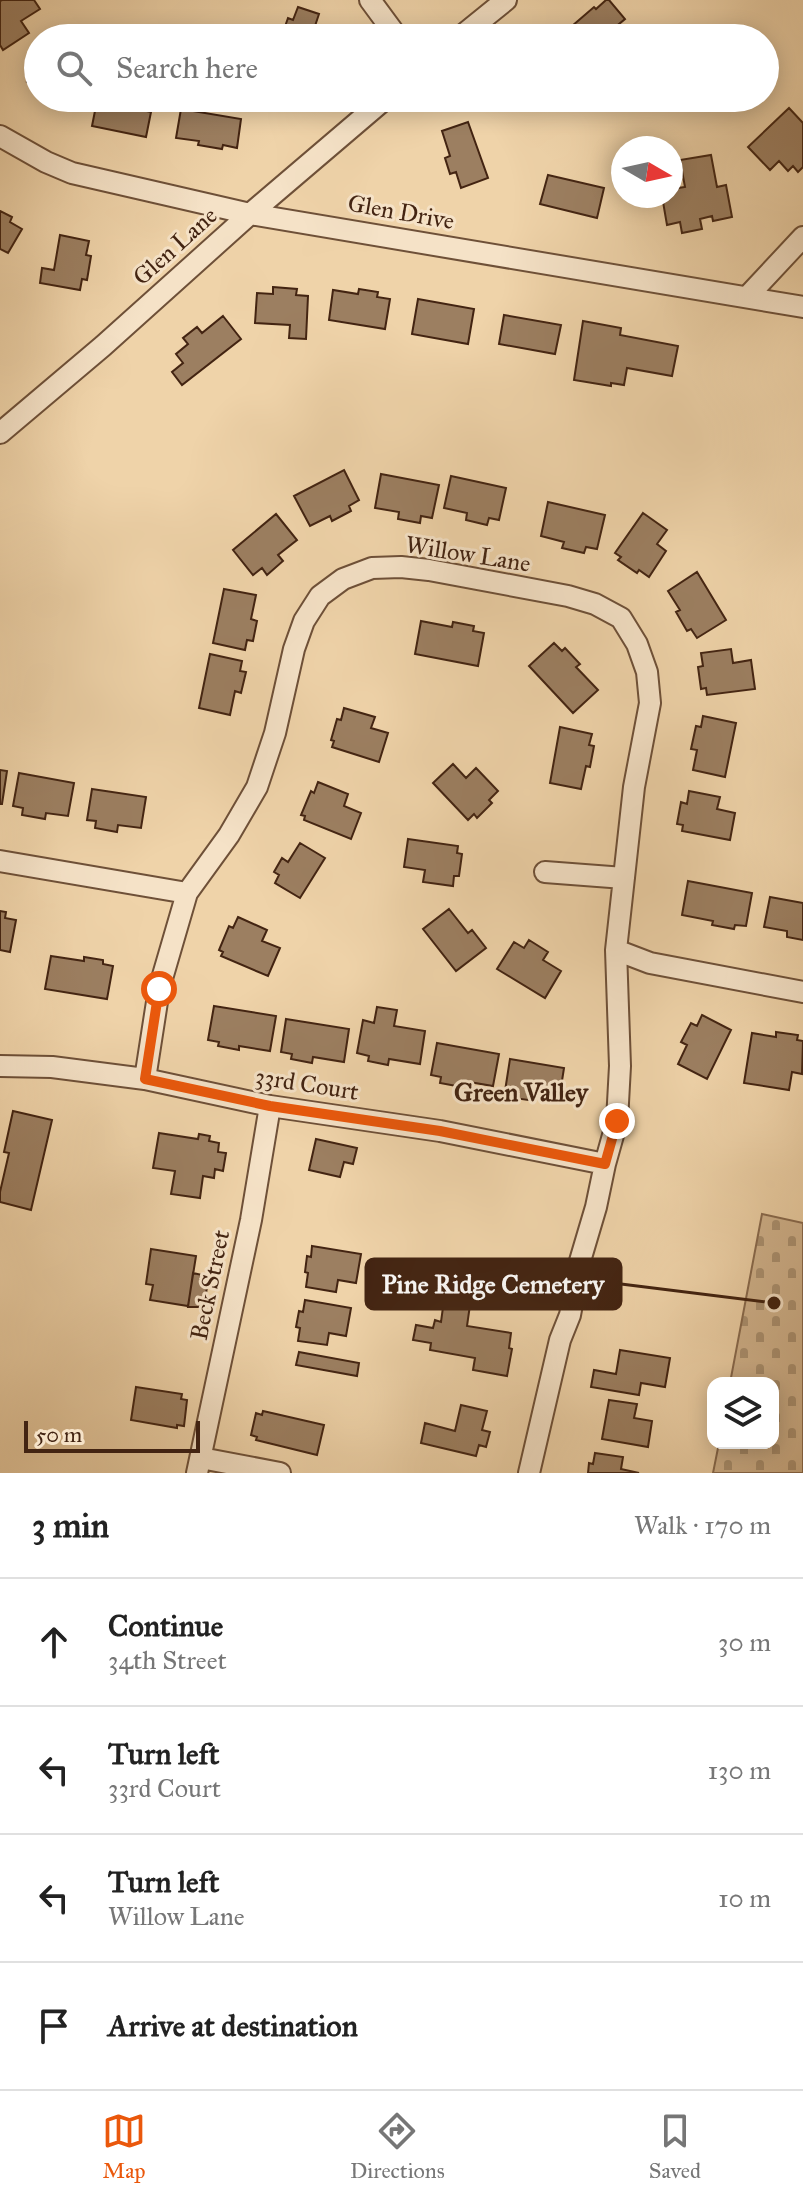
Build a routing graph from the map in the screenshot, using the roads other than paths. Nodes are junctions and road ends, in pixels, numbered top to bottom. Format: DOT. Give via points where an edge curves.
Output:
graph roads {
  1 [pos="370,0"];
  2 [pos="506,0"];
  3 [pos="388,24"];
  4 [pos="476,24"];
  5 [pos="370,112"];
  6 [pos="0,136"];
  7 [pos="250,214"];
  8 [pos="803,237"];
  9 [pos="747,297"];
  10 [pos="803,307"];
  11 [pos="0,433"];
  12 [pos="0,861"];
  13 [pos="545,872"];
  14 [pos="624,878"];
  15 [pos="187,893"];
  16 [pos="616,950"];
  17 [pos="803,992"];
  18 [pos="0,1066"];
  19 [pos="145,1079"];
  20 [pos="270,1106"];
  21 [pos="605,1164"];
  22 [pos="199,1466"];
  23 [pos="280,1473"];
  24 [pos="529,1473"];
  1 -- 3 [label="street"];
  2 -- 4 [label="street"];
  5 -- 7 [label="street, Glen Lane"];
  6 -- 7 [label="street, Glen Drive" via="72,173"];
  7 -- 9 [label="street, Glen Drive"];
  7 -- 11 [label="street, Glen Lane"];
  8 -- 9 [label="street"];
  9 -- 10 [label="street, Glen Drive"];
  12 -- 15 [label="street"];
  13 -- 14 [label="street"];
  14 -- 15 [label="street, Willow Lane" via="650,703 647,672 621,618 568,596 401,567 372,568 343,579 320,596 294,649 257,787"];
  14 -- 16 [label="street, Willow Lane"];
  15 -- 19 [label="street, Willow Lane" via="159,989"];
  16 -- 17 [label="street" via="650,963"];
  16 -- 21 [label="street, Willow Lane" via="618,1108"];
  18 -- 19 [label="street, 33rd Court"];
  19 -- 20 [label="street, 33rd Court"];
  20 -- 21 [label="street, 33rd Court" via="440,1131"];
  20 -- 22 [label="street, Beck Street"];
  21 -- 24 [label="street, Willow Lane"];
  22 -- 23 [label="street"];
}
